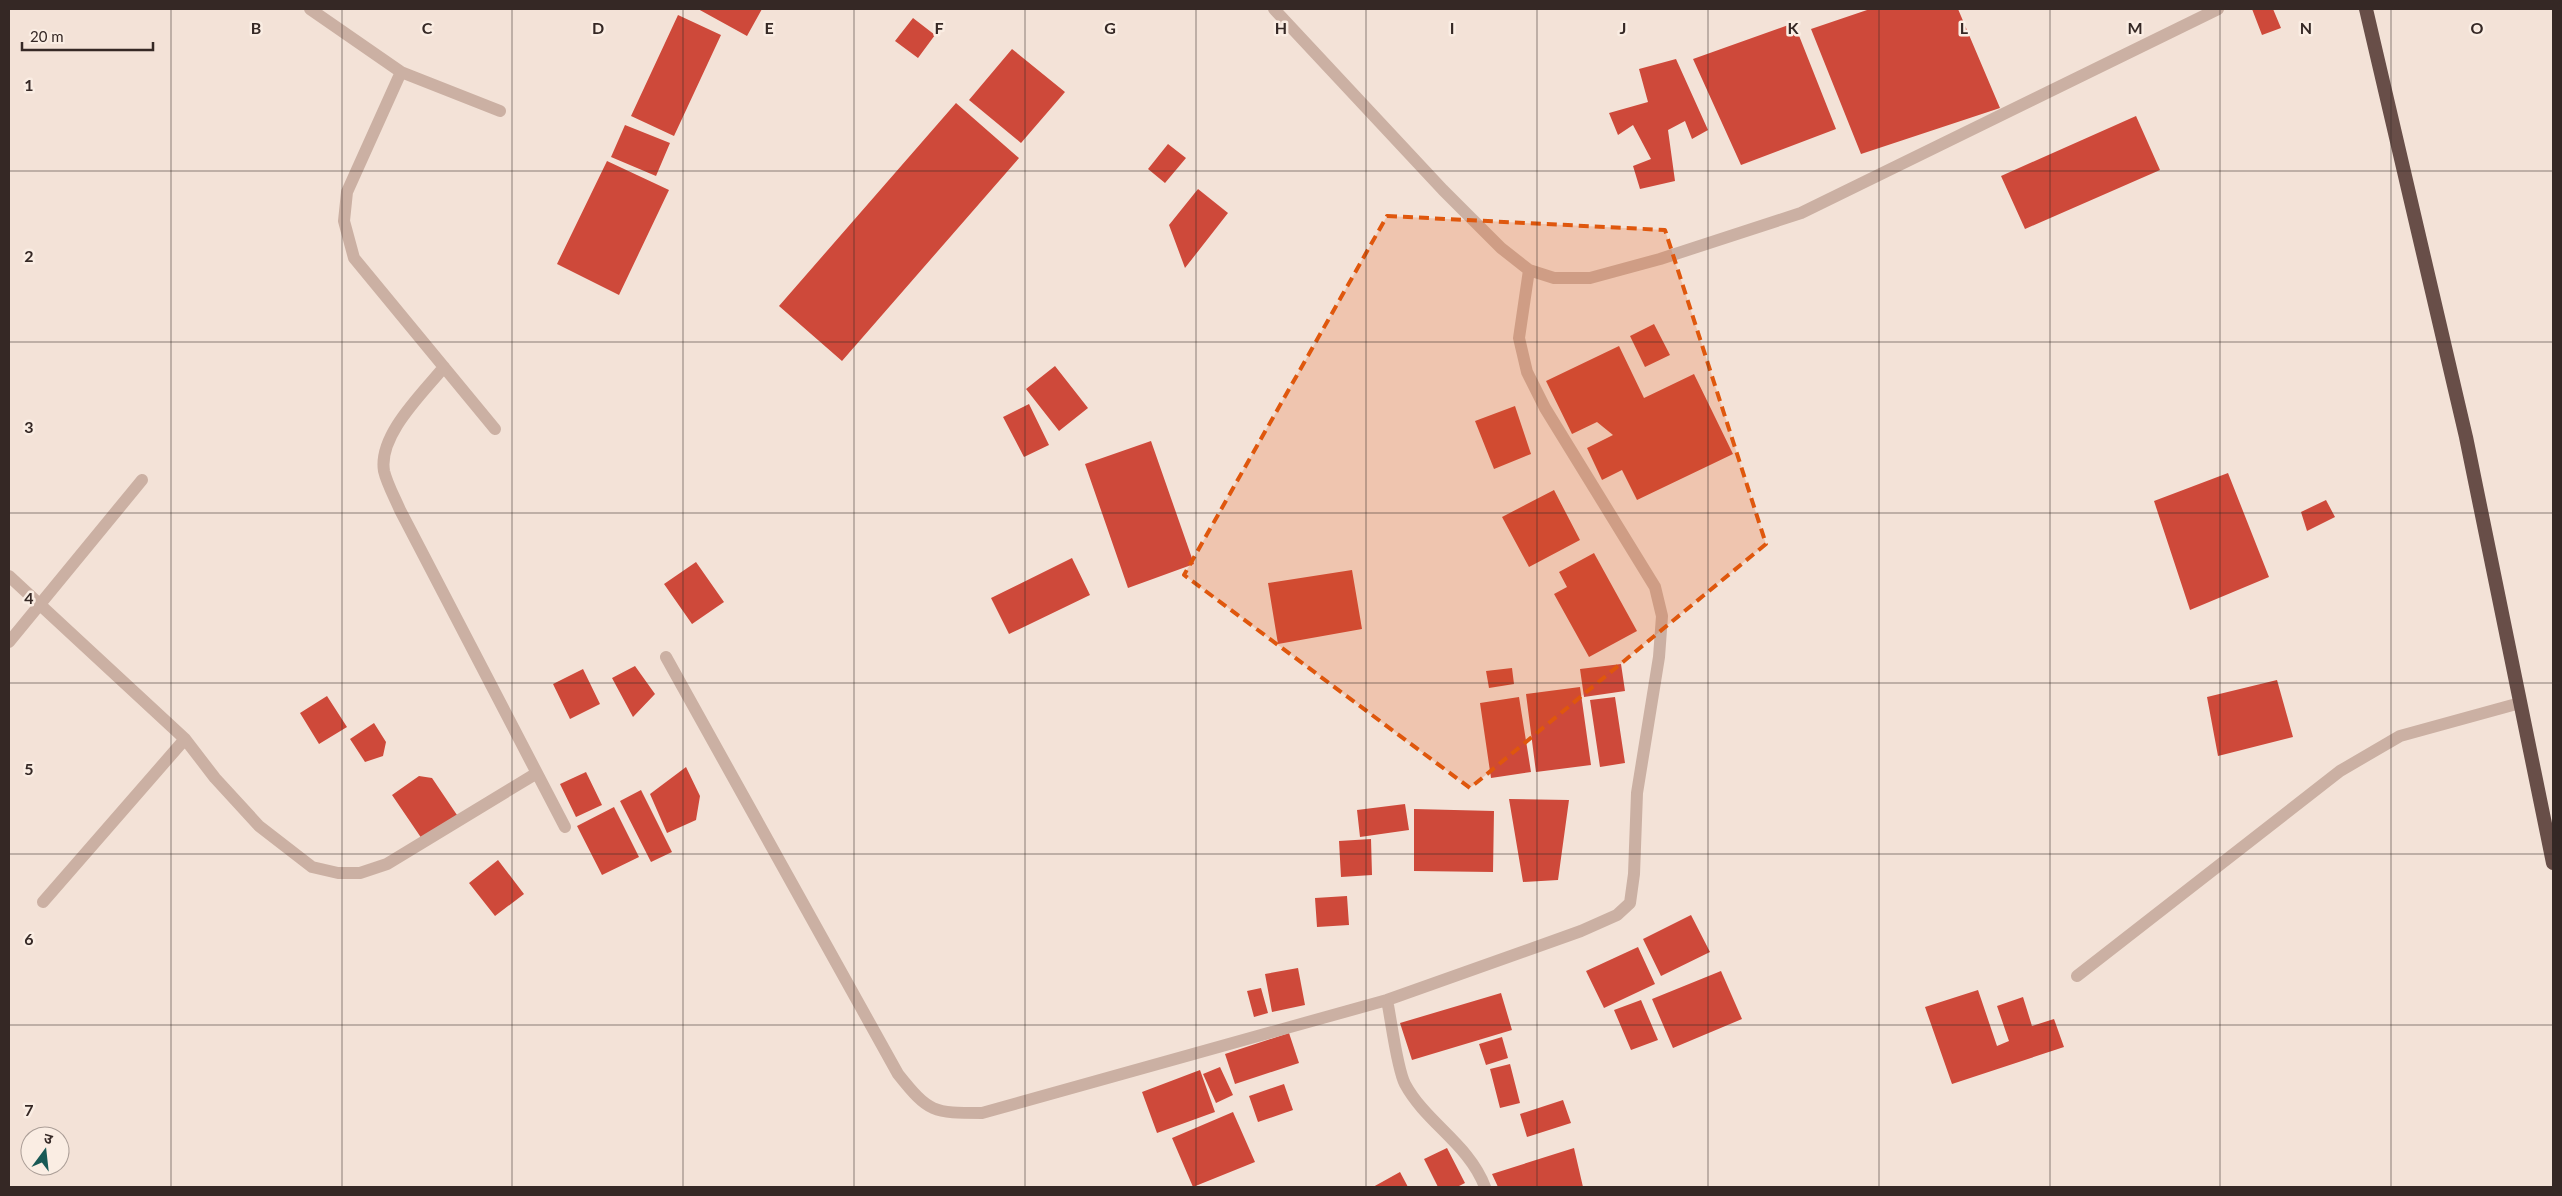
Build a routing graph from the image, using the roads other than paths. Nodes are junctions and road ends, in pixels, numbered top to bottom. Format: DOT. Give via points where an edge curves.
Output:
graph roads {
  1 [pos="310,9"];
  2 [pos="1274,9"];
  3 [pos="2218,9"];
  4 [pos="2366,9"];
  5 [pos="401,72"];
  6 [pos="500,111"];
  7 [pos="1530,270"];
  8 [pos="444,367"];
  9 [pos="495,429"];
  10 [pos="142,480"];
  11 [pos="9,576"];
  12 [pos="41,605"];
  13 [pos="9,642"];
  14 [pos="666,657"];
  15 [pos="2520,703"];
  16 [pos="185,739"];
  17 [pos="537,773"];
  18 [pos="565,827"];
  19 [pos="2553,863"];
  20 [pos="43,902"];
  21 [pos="2077,976"];
  22 [pos="1387,1000"];
  23 [pos="1485,1187"];
  1 -- 5 [label="street"];
  2 -- 7 [label="street" via="1443,190 1501,248"];
  3 -- 7 [label="street" via="1801,213 1590,278 1554,278"];
  4 -- 15 [label="highway" via="2466,437"];
  5 -- 6 [label="street"];
  5 -- 8 [label="street" via="347,192 344,221 354,258"];
  7 -- 22 [label="street" via="1519,338 1527,372 1545,408 1655,587 1662,616 1655,685 1637,793 1630,903 1618,914 1581,931"];
  8 -- 9 [label="street"];
  8 -- 17 [label="street" via="392,432 385,452 384,471 400,510"];
  10 -- 12 [label="street"];
  11 -- 12 [label="street"];
  12 -- 13 [label="street"];
  12 -- 16 [label="street"];
  14 -- 22 [label="street" via="898,1074 920,1101 943,1113 982,1113"];
  15 -- 19 [label="highway"];
  15 -- 21 [label="street" via="2400,736 2340,771"];
  16 -- 17 [label="street" via="259,826 312,867 338,873 360,873 387,864"];
  16 -- 20 [label="street"];
  17 -- 18 [label="street"];
  22 -- 23 [label="street" via="1404,1082 1419,1106 1458,1143"];
}
